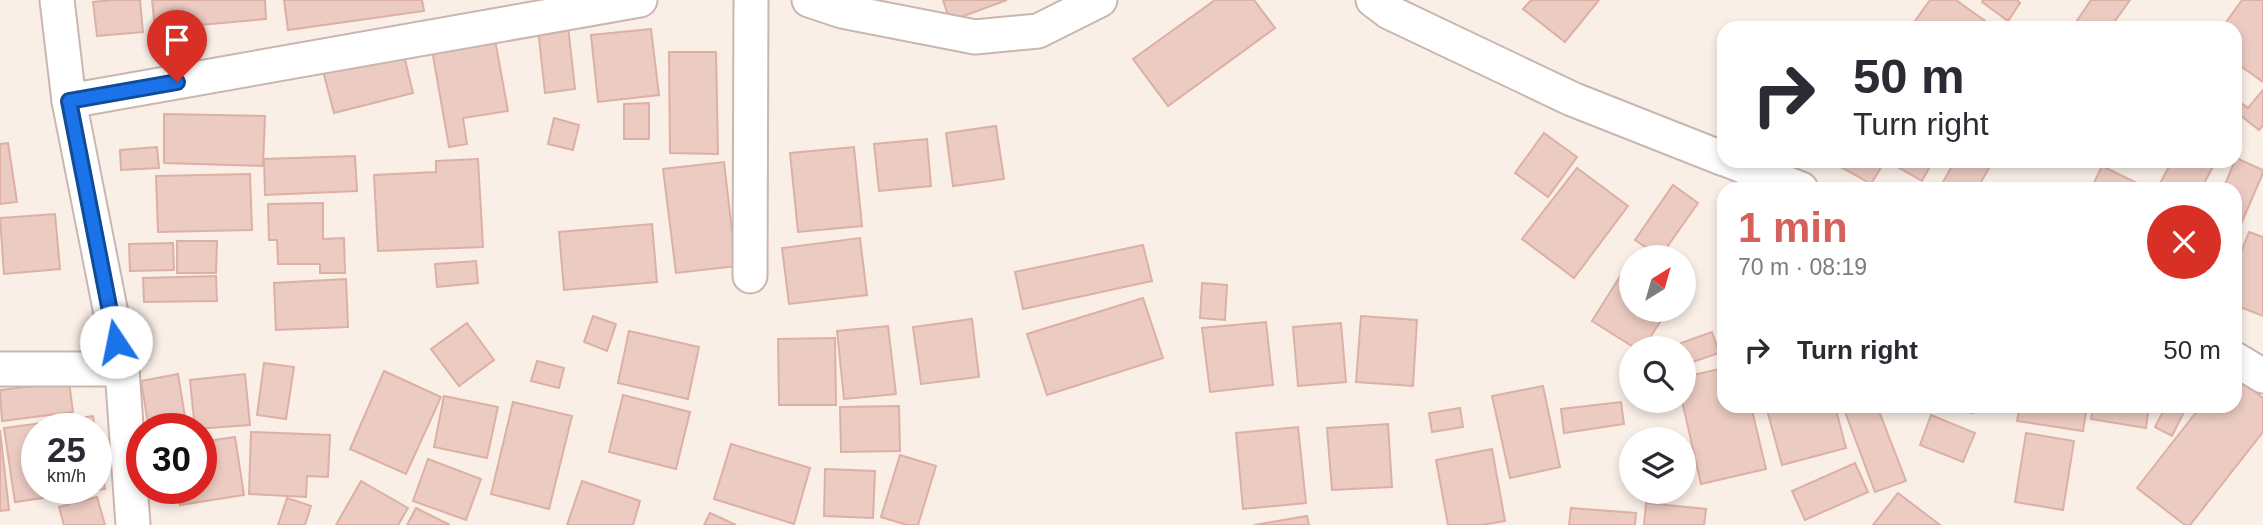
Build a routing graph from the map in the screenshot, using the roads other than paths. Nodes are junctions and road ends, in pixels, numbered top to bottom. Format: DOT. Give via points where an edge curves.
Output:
graph roads {
  1 [pos="57,0"];
  2 [pos="640,0"];
  3 [pos="751,0"];
  4 [pos="808,0"];
  5 [pos="1100,0"];
  6 [pos="1373,0"];
  7 [pos="69,101"];
  8 [pos="1717,156"];
  9 [pos="1748,168"];
  10 [pos="1783,182"];
  11 [pos="750,276"];
  12 [pos="2242,363"];
  13 [pos="0,369"];
  14 [pos="122,369"];
  15 [pos="2263,376"];
  16 [pos="133,525"];
  1 -- 7 [label="street"];
  2 -- 7 [label="street"];
  3 -- 11 [label="street"];
  4 -- 5 [label="street" via="975,37 1038,31"];
  6 -- 8 [label="street" via="1389,12 1572,99"];
  7 -- 14 [label="street"];
  9 -- 10 [label="street"];
  12 -- 15 [label="street"];
  13 -- 14 [label="street"];
  14 -- 16 [label="street"];
}
